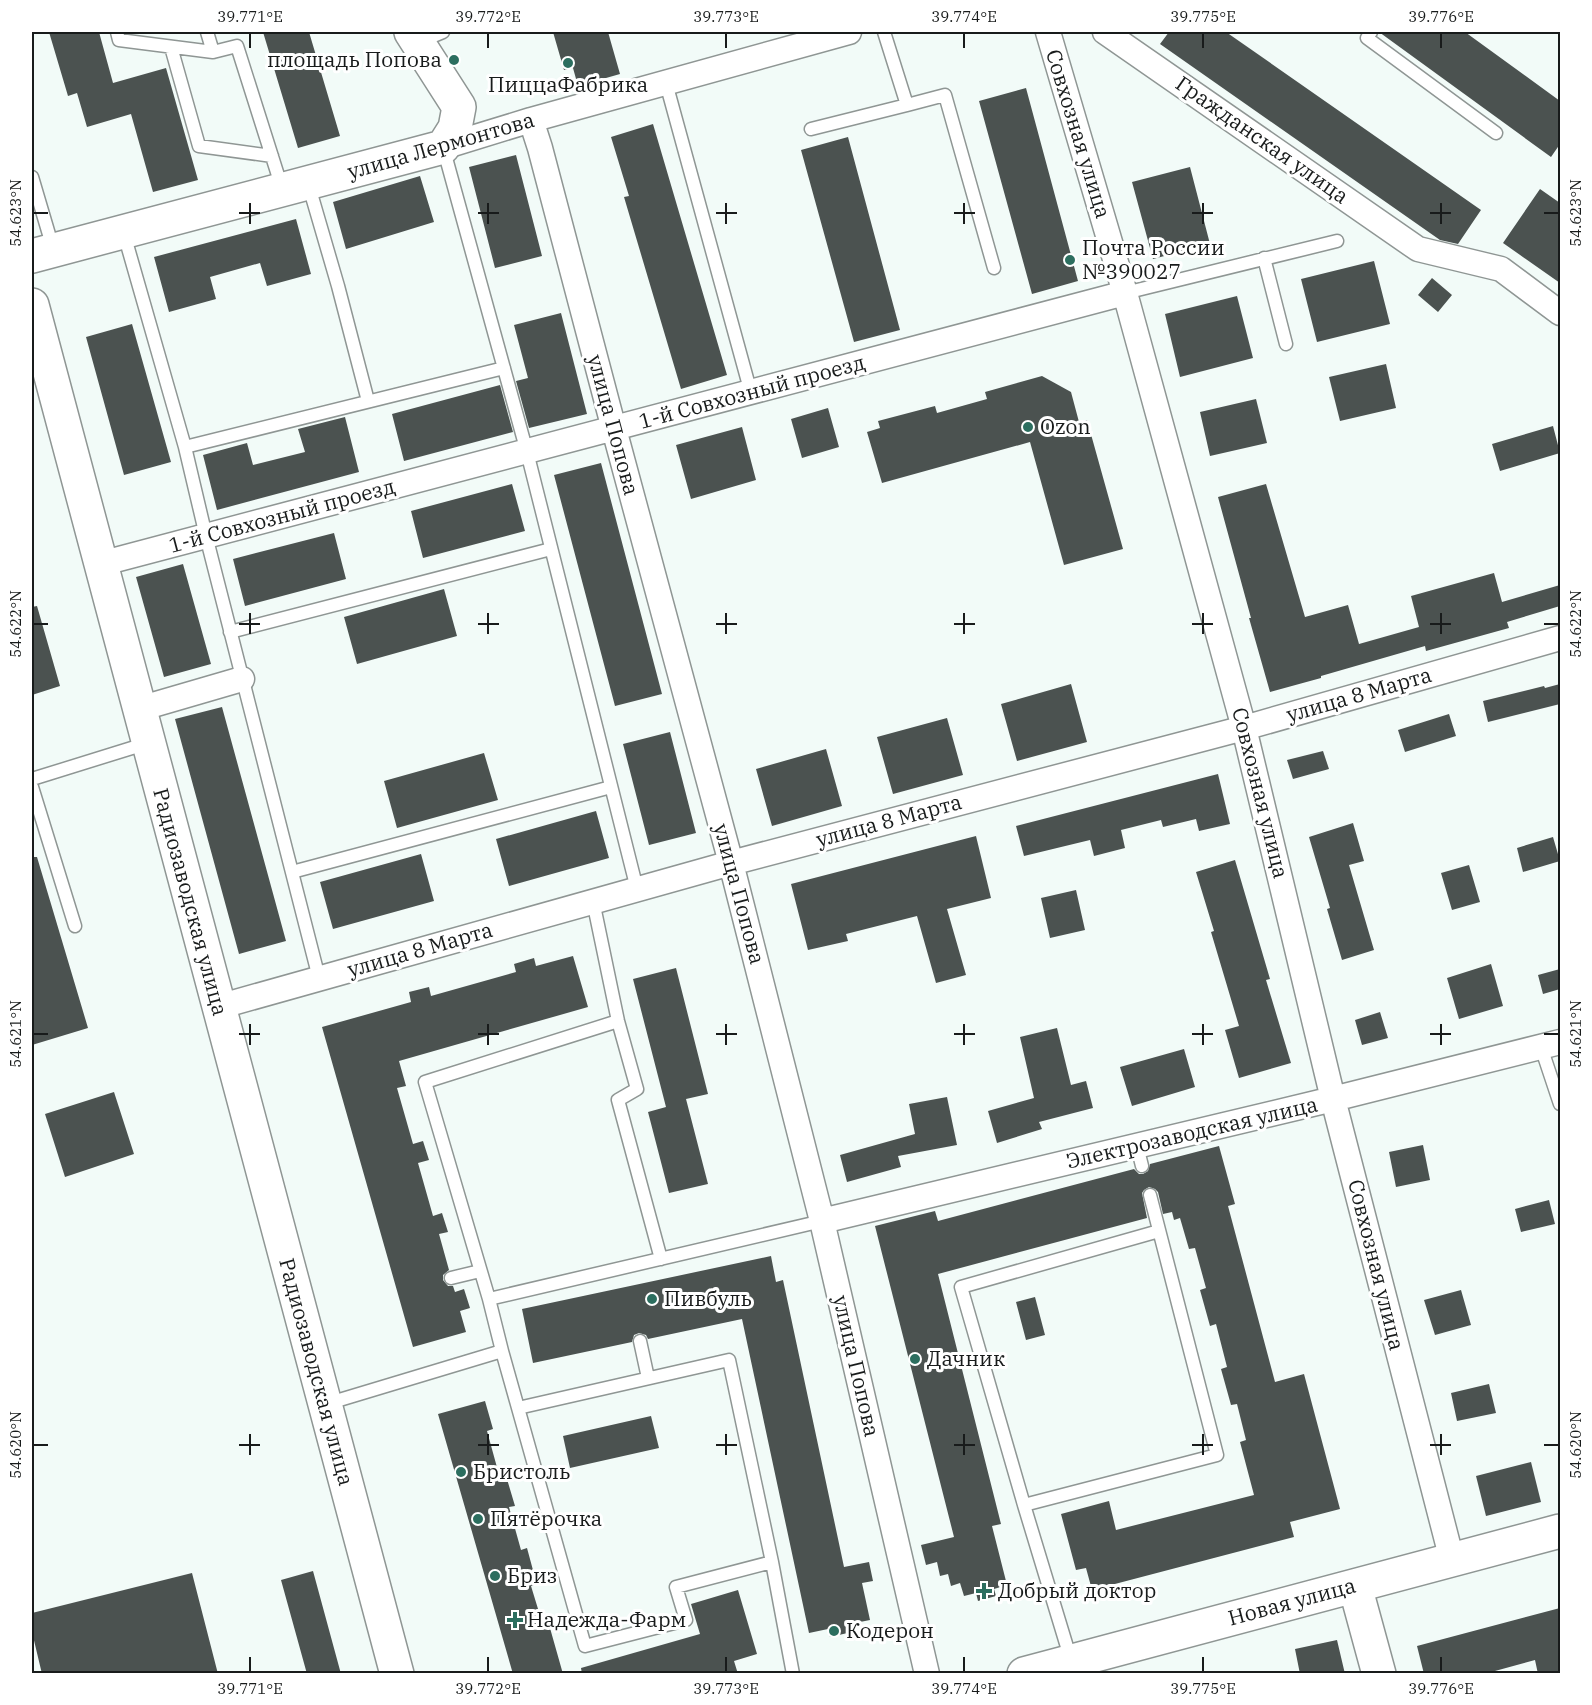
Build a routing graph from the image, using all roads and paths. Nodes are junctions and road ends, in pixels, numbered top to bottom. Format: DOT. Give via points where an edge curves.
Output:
graph roads {
  1 [pos="117,32"];
  2 [pos="207,32"];
  3 [pos="849,32"];
  4 [pos="884,32"];
  5 [pos="1048,32"];
  6 [pos="1106,32"];
  7 [pos="1371,32"];
  8 [pos="424,35"];
  9 [pos="171,47"];
  10 [pos="213,52"];
  11 [pos="666,83"];
  12 [pos="907,105"];
  13 [pos="531,120"];
  14 [pos="811,129"];
  15 [pos="1496,133"];
  16 [pos="443,147"];
  17 [pos="272,156"];
  18 [pos="32,177"];
  19 [pos="295,186"];
  20 [pos="123,232"];
  21 [pos="1337,241"];
  22 [pos="42,252"];
  23 [pos="1264,258"];
  24 [pos="994,268"];
  25 [pos="1125,293"];
  26 [pos="32,305"];
  27 [pos="1560,313"];
  28 [pos="1286,344"];
  29 [pos="504,368"];
  30 [pos="751,393"];
  31 [pos="368,401"];
  32 [pos="614,429"];
  33 [pos="185,447"];
  34 [pos="527,452"];
  35 [pos="206,536"];
  36 [pos="551,549"];
  37 [pos="100,564"];
  38 [pos="230,632"];
  39 [pos="1560,638"];
  40 [pos="242,679"];
  41 [pos="139,709"];
  42 [pos="1244,728"];
  43 [pos="148,743"];
  44 [pos="32,779"];
  45 [pos="32,787"];
  46 [pos="611,787"];
  47 [pos="732,863"];
  48 [pos="292,872"];
  49 [pos="637,889"];
  50 [pos="593,901"];
  51 [pos="75,926"];
  52 [pos="319,978"];
  53 [pos="218,1007"];
  54 [pos="618,1022"];
  55 [pos="1551,1044"];
  56 [pos="1333,1099"];
  57 [pos="1560,1104"];
  58 [pos="1149,1195"];
  59 [pos="822,1221"];
  60 [pos="1159,1231"];
  61 [pos="661,1259"];
  62 [pos="480,1271"];
  63 [pos="451,1278"];
  64 [pos="489,1299"];
  65 [pos="640,1341"];
  66 [pos="502,1352"];
  67 [pos="648,1378"];
  68 [pos="325,1404"];
  69 [pos="518,1408"];
  70 [pos="1024,1505"];
  71 [pos="1560,1532"];
  72 [pos="1452,1560"];
  73 [pos="772,1562"];
  74 [pos="1355,1586"];
  75 [pos="1071,1661"];
  76 [pos="397,1674"];
  77 [pos="793,1674"];
  78 [pos="927,1674"];
  79 [pos="1024,1674"];
  80 [pos="1379,1674"];
  1 -- 9 [label="lane" via="119,40"];
  2 -- 10 [label="lane"];
  3 -- 11 [label="street, улица Лермонтова"];
  4 -- 12 [label="lane"];
  5 -- 25 [label="street, Совхозная улица"];
  6 -- 27 [label="street, Гражданская улица" via="1418,249 1501,269"];
  7 -- 15 [label="lane" via="1367,38"];
  8 -- 16 [label="street" via="459,106 455,128"];
  9 -- 10 [label="lane"];
  9 -- 17 [label="lane" via="199,146"];
  10 -- 17 [label="lane" via="237,46"];
  11 -- 13 [label="street, улица Лермонтова"];
  11 -- 30 [label="lane"];
  12 -- 14 [label="lane"];
  12 -- 24 [label="lane" via="945,95"];
  13 -- 16 [label="street, улица Лермонтова"];
  13 -- 32 [label="street, улица Попова"];
  16 -- 19 [label="street, улица Лермонтова"];
  16 -- 29 [label="lane"];
  17 -- 19 [label="lane"];
  18 -- 22 [label="lane"];
  19 -- 20 [label="street, улица Лермонтова"];
  19 -- 31 [label="lane" via="338,285"];
  20 -- 22 [label="street, улица Лермонтова"];
  20 -- 33 [label="lane"];
  21 -- 23 [label="lane"];
  23 -- 25 [label="lane"];
  23 -- 28 [label="lane"];
  25 -- 30 [label="street, 1-й Совхозный проезд"];
  25 -- 42 [label="street, Совхозная улица"];
  26 -- 37 [label="street, Радиозаводская улица"];
  29 -- 31 [label="lane"];
  29 -- 34 [label="lane"];
  30 -- 32 [label="street, 1-й Совхозный проезд"];
  31 -- 33 [label="lane"];
  32 -- 34 [label="street, 1-й Совхозный проезд"];
  32 -- 47 [label="street, улица Попова"];
  33 -- 35 [label="lane"];
  34 -- 35 [label="street, 1-й Совхозный проезд"];
  34 -- 36 [label="lane"];
  35 -- 37 [label="street, 1-й Совхозный проезд"];
  35 -- 38 [label="lane"];
  36 -- 38 [label="lane"];
  36 -- 46 [label="lane"];
  37 -- 41 [label="street, Радиозаводская улица"];
  38 -- 40 [label="lane"];
  39 -- 42 [label="street, улица 8 Марта"];
  40 -- 41 [label="street"];
  40 -- 48 [label="lane"];
  41 -- 43 [label="street, Радиозаводская улица"];
  42 -- 47 [label="street, улица 8 Марта"];
  42 -- 56 [label="street, Совхозная улица"];
  43 -- 44 [label="lane"];
  43 -- 53 [label="street, Радиозаводская улица"];
  45 -- 51 [label="lane"];
  46 -- 48 [label="lane"];
  46 -- 49 [label="lane"];
  47 -- 49 [label="street, улица 8 Марта"];
  47 -- 59 [label="street, улица Попова"];
  48 -- 52 [label="lane"];
  49 -- 50 [label="street, улица 8 Марта"];
  50 -- 52 [label="street, улица 8 Марта"];
  50 -- 54 [label="lane"];
  52 -- 53 [label="street, улица 8 Марта"];
  53 -- 68 [label="street, Радиозаводская улица"];
  54 -- 61 [label="lane" via="637,1089 618,1100"];
  54 -- 62 [label="lane" via="425,1082"];
  55 -- 56 [label="street, Электрозаводская улица"];
  55 -- 57 [label="lane"];
  56 -- 59 [label="street, Электрозаводская улица" via="1139,1156"];
  56 -- 72 [label="street, Совхозная улица"];
  58 -- 60 [label="lane"];
  59 -- 61 [label="lane"];
  59 -- 78 [label="street, улица Попова"];
  60 -- 70 [label="lane" via="1217,1455"];
  60 -- 70 [label="lane" via="961,1287"];
  61 -- 64 [label="lane"];
  62 -- 63 [label="lane"];
  62 -- 64 [label="lane"];
  64 -- 66 [label="lane"];
  65 -- 67 [label="lane"];
  66 -- 68 [label="lane"];
  66 -- 69 [label="lane"];
  67 -- 69 [label="lane"];
  67 -- 73 [label="lane" via="729,1360"];
  68 -- 76 [label="street, Радиозаводская улица"];
  69 -- 73 [label="lane" via="585,1646 686,1620 676,1587"];
  70 -- 75 [label="lane"];
  71 -- 72 [label="street, Новая улица"];
  72 -- 74 [label="street, Новая улица"];
  73 -- 77 [label="lane"];
  74 -- 75 [label="street, Новая улица"];
  74 -- 80 [label="street"];
  75 -- 79 [label="street, Новая улица"];
}
